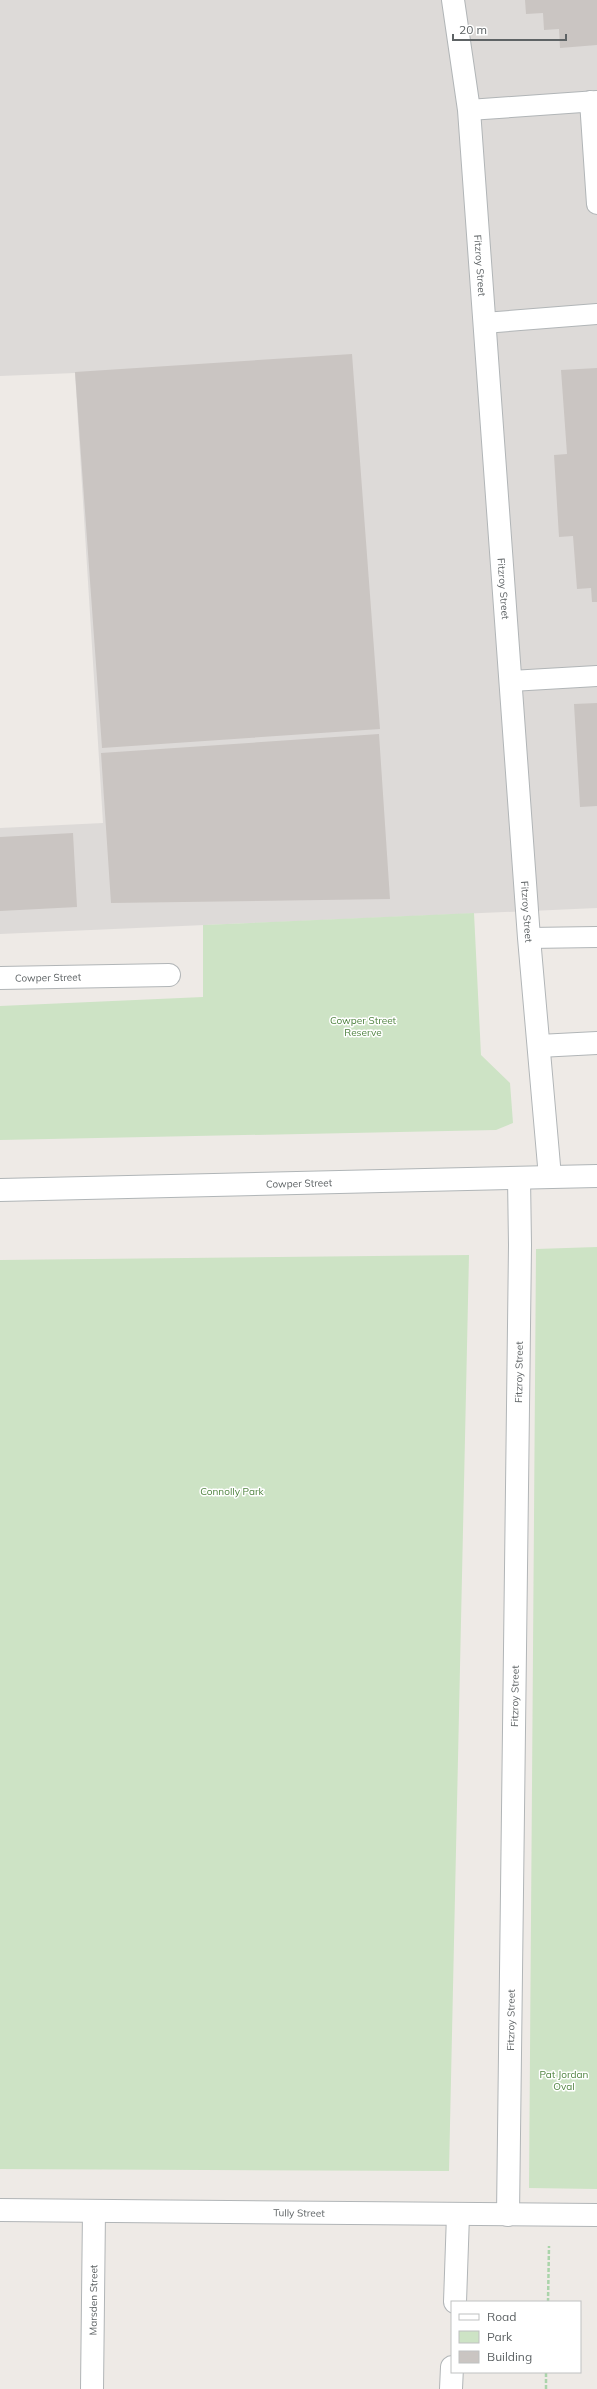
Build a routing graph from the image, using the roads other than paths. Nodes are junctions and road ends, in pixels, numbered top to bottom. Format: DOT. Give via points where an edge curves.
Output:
graph roads {
  1 [pos="453,0"];
  2 [pos="594,101"];
  3 [pos="469,110"];
  4 [pos="597,204"];
  5 [pos="597,314"];
  6 [pos="484,323"];
  7 [pos="597,676"];
  8 [pos="511,681"];
  9 [pos="597,937"];
  10 [pos="529,938"];
  11 [pos="168,975"];
  12 [pos="0,978"];
  13 [pos="597,1043"];
  14 [pos="539,1046"];
  15 [pos="597,1176"];
  16 [pos="550,1177"];
  17 [pos="519,1178"];
  18 [pos="0,1190"];
  19 [pos="0,2210"];
  20 [pos="94,2211"];
  21 [pos="458,2215"];
  22 [pos="508,2215"];
  23 [pos="597,2215"];
  24 [pos="455,2301"];
  25 [pos="452,2373"];
  26 [pos="92,2389"];
  27 [pos="451,2389"];
  1 -- 3 [label="street, Fitzroy Street"];
  2 -- 3 [label="lane"];
  2 -- 4 [label="lane"];
  3 -- 6 [label="street, Fitzroy Street"];
  5 -- 6 [label="lane"];
  6 -- 8 [label="street, Fitzroy Street"];
  7 -- 8 [label="lane"];
  8 -- 10 [label="street, Fitzroy Street"];
  9 -- 10 [label="lane"];
  10 -- 14 [label="street, Fitzroy Street"];
  11 -- 12 [label="street, Cowper Street"];
  13 -- 14 [label="street"];
  14 -- 16 [label="street, Fitzroy Street"];
  15 -- 16 [label="street, Cowper Street"];
  16 -- 17 [label="street, Cowper Street"];
  17 -- 18 [label="street, Cowper Street"];
  17 -- 22 [label="street, Fitzroy Street"];
  19 -- 20 [label="street, Tully Street"];
  20 -- 21 [label="street, Tully Street"];
  20 -- 26 [label="street, Marsden Street"];
  21 -- 22 [label="street, Tully Street"];
  21 -- 24 [label="street"];
  22 -- 23 [label="street, Tully Street"];
  25 -- 27 [label="street"];
}
